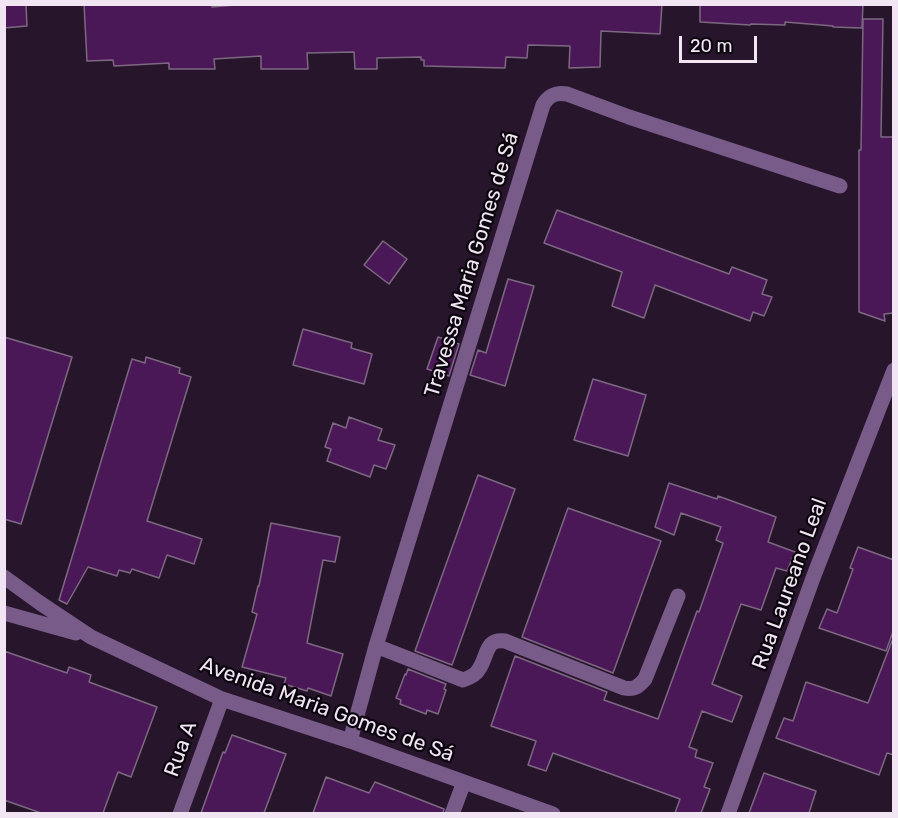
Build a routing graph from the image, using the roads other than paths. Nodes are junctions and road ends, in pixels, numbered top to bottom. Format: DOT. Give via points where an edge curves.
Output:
graph roads {
  1 [pos="840,186"];
  2 [pos="894,370"];
  3 [pos="4,577"];
  4 [pos="678,596"];
  5 [pos="4,613"];
  6 [pos="91,637"];
  7 [pos="376,646"];
  8 [pos="222,699"];
  9 [pos="350,741"];
  10 [pos="464,782"];
  11 [pos="180,813"];
  12 [pos="452,813"];
  13 [pos="553,813"];
  14 [pos="728,813"];
  1 -- 7 [label="street, Travessa Maria Gomes de Sá" via="567,93 546,99"];
  2 -- 14 [label="street, Rua Laureano Leal"];
  3 -- 6 [label="street, Avenida Maria Gomes de Sá"];
  4 -- 7 [label="street" via="645,679 632,689 498,639 491,643 479,670 463,680"];
  5 -- 6 [label="street, Avenida Maria Gomes de Sá"];
  6 -- 8 [label="street, Avenida Maria Gomes de Sá"];
  7 -- 9 [label="street, Travessa Maria Gomes de Sá"];
  8 -- 9 [label="street, Avenida Maria Gomes de Sá"];
  8 -- 11 [label="street, Rua A"];
  9 -- 10 [label="street, Avenida Maria Gomes de Sá"];
  10 -- 12 [label="street"];
  10 -- 13 [label="street, Avenida Maria Gomes de Sá"];
}
